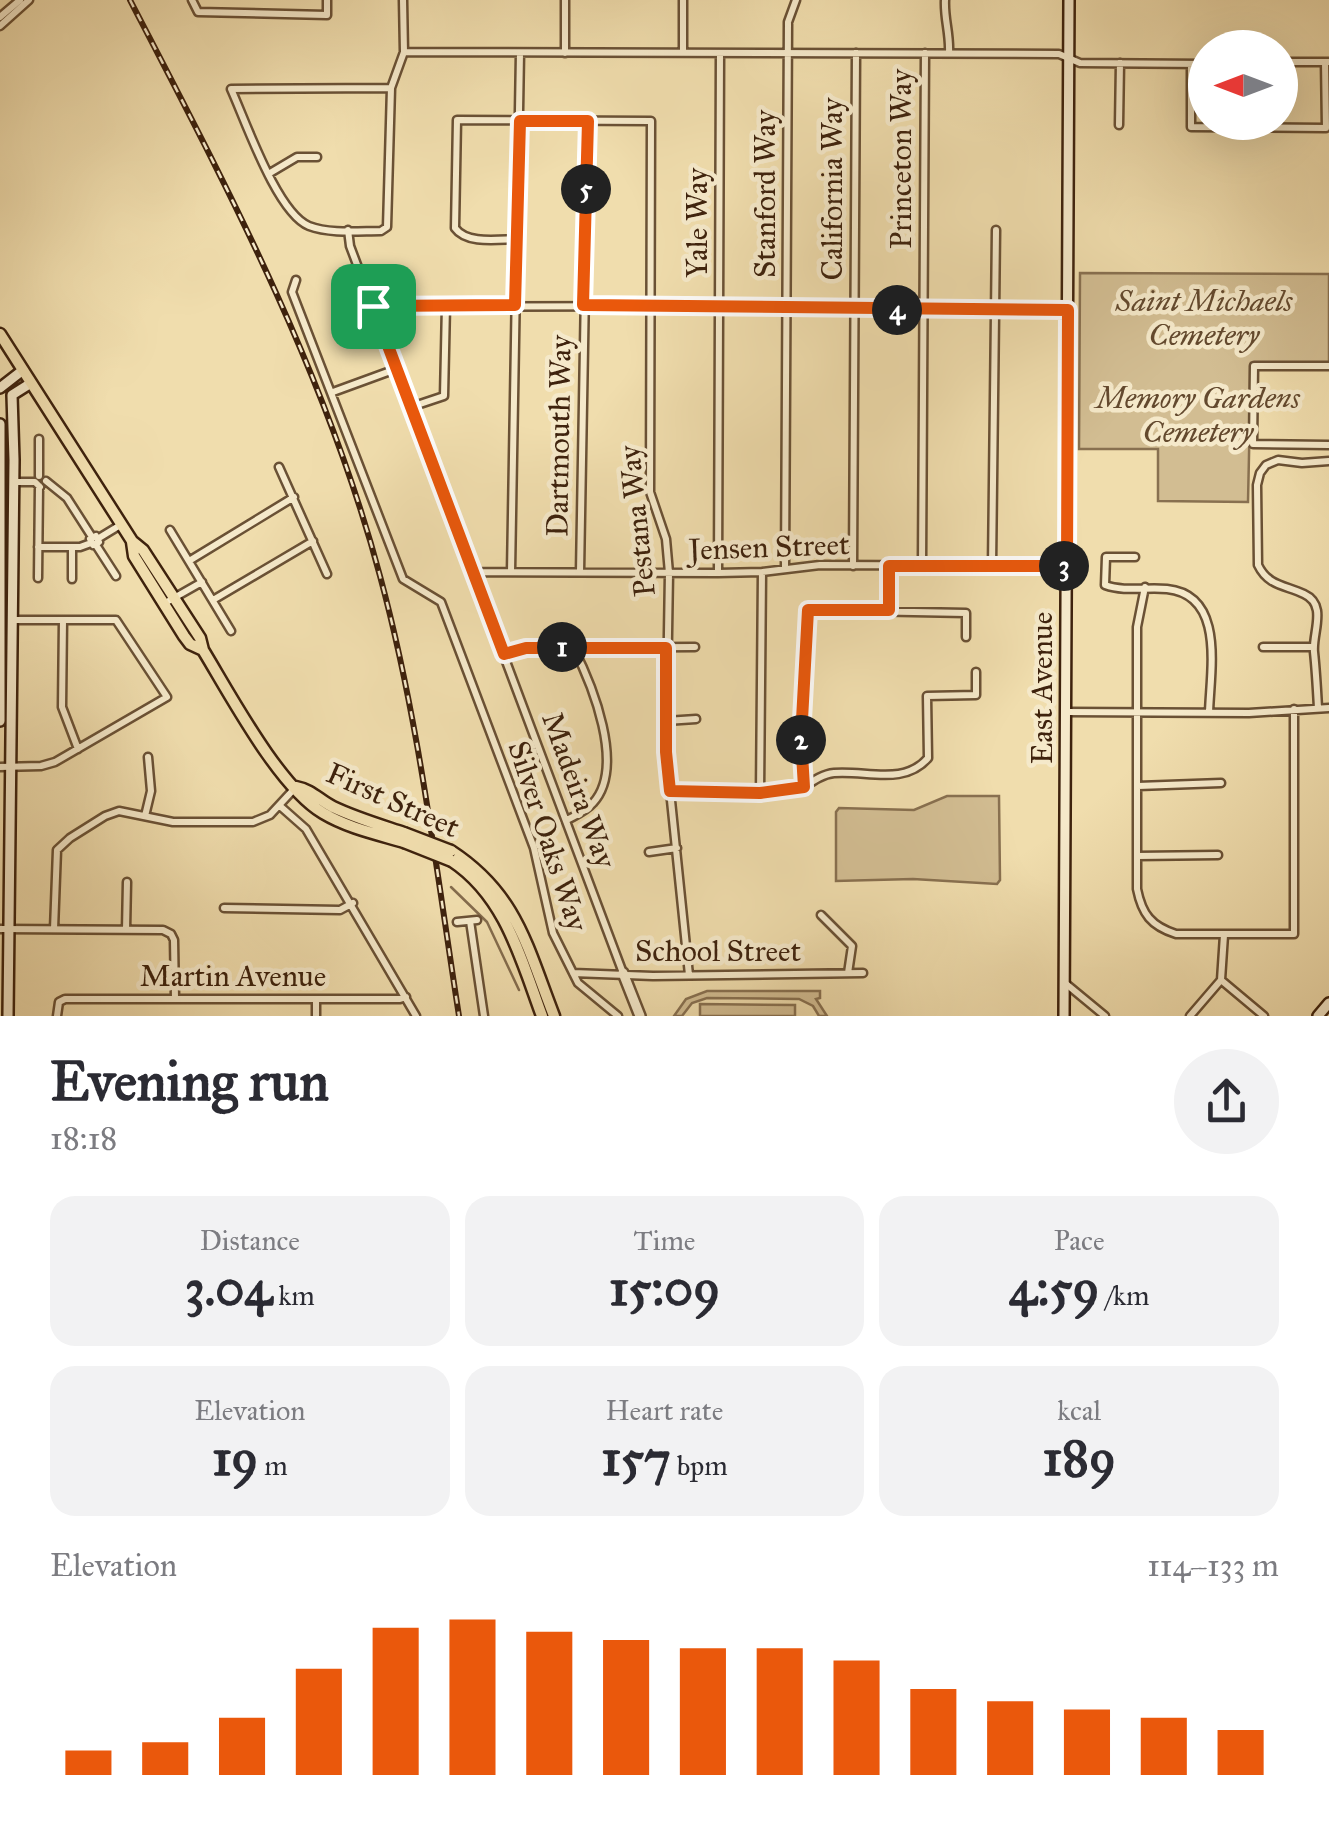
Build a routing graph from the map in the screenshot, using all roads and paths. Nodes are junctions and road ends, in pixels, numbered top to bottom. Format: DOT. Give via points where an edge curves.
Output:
graph roads {
  1 [pos="20,0"];
  2 [pos="29,0"];
  3 [pos="192,0"];
  4 [pos="327,0"];
  5 [pos="403,0"];
  6 [pos="565,0"];
  7 [pos="684,0"];
  8 [pos="796,0"];
  9 [pos="945,0"];
  10 [pos="1070,0"];
  11 [pos="0,17"];
  12 [pos="0,26"];
  13 [pos="404,52"];
  14 [pos="520,53"];
  15 [pos="565,53"];
  16 [pos="684,53"];
  17 [pos="720,53"];
  18 [pos="788,53"];
  19 [pos="856,53"];
  20 [pos="950,53"];
  21 [pos="924,54"];
  22 [pos="1069,57"];
  23 [pos="1298,62"];
  24 [pos="1327,62"];
  25 [pos="1120,64"];
  26 [pos="1188,64"];
  27 [pos="391,88"];
  28 [pos="520,121"];
  29 [pos="588,121"];
  30 [pos="1119,125"];
  31 [pos="1298,128"];
  32 [pos="317,157"];
  33 [pos="270,173"];
  34 [pos="348,230"];
  35 [pos="996,230"];
  36 [pos="519,239"];
  37 [pos="296,280"];
  38 [pos="446,305"];
  39 [pos="515,305"];
  40 [pos="583,305"];
  41 [pos="373,306"];
  42 [pos="651,306"];
  43 [pos="719,306"];
  44 [pos="787,307"];
  45 [pos="854,309"];
  46 [pos="922,310"];
  47 [pos="995,310"];
  48 [pos="1068,310"];
  49 [pos="0,334"];
  50 [pos="1329,366"];
  51 [pos="396,368"];
  52 [pos="23,370"];
  53 [pos="31,383"];
  54 [pos="0,388"];
  55 [pos="333,392"];
  56 [pos="410,407"];
  57 [pos="0,424"];
  58 [pos="39,438"];
  59 [pos="1329,445"];
  60 [pos="1,460"];
  61 [pos="14,460"];
  62 [pos="1329,461"];
  63 [pos="280,467"];
  64 [pos="14,482"];
  65 [pos="40,482"];
  66 [pos="294,496"];
  67 [pos="122,524"];
  68 [pos="170,530"];
  69 [pos="94,541"];
  70 [pos="314,541"];
  71 [pos="72,546"];
  72 [pos="38,547"];
  73 [pos="1135,557"];
  74 [pos="190,560"];
  75 [pos="922,565"];
  76 [pos="854,566"];
  77 [pos="889,566"];
  78 [pos="992,566"];
  79 [pos="1067,566"];
  80 [pos="785,569"];
  81 [pos="472,572"];
  82 [pos="511,572"];
  83 [pos="580,572"];
  84 [pos="762,572"];
  85 [pos="669,573"];
  86 [pos="718,573"];
  87 [pos="328,574"];
  88 [pos="116,576"];
  89 [pos="38,578"];
  90 [pos="72,579"];
  91 [pos="202,582"];
  92 [pos="1146,587"];
  93 [pos="214,600"];
  94 [pos="169,601"];
  95 [pos="889,610"];
  96 [pos="13,620"];
  97 [pos="63,620"];
  98 [pos="231,631"];
  99 [pos="966,637"];
  100 [pos="695,646"];
  101 [pos="574,647"];
  102 [pos="1264,647"];
  103 [pos="1313,647"];
  104 [pos="666,648"];
  105 [pos="504,654"];
  106 [pos="976,672"];
  107 [pos="1294,708"];
  108 [pos="1318,708"];
  109 [pos="1329,708"];
  110 [pos="1066,712"];
  111 [pos="1138,713"];
  112 [pos="1209,714"];
  113 [pos="696,719"];
  114 [pos="0,720"];
  115 [pos="666,721"];
  116 [pos="78,749"];
  117 [pos="148,757"];
  118 [pos="5,767"];
  119 [pos="1221,783"];
  120 [pos="1138,786"];
  121 [pos="804,787"];
  122 [pos="296,788"];
  123 [pos="670,791"];
  124 [pos="760,793"];
  125 [pos="280,806"];
  126 [pos="144,816"];
  127 [pos="566,820"];
  128 [pos="676,848"];
  129 [pos="648,852"];
  130 [pos="1218,855"];
  131 [pos="451,856"];
  132 [pos="1137,856"];
  133 [pos="127,882"];
  134 [pos="352,903"];
  135 [pos="224,908"];
  136 [pos="821,914"];
  137 [pos="456,922"];
  138 [pos="4,929"];
  139 [pos="54,930"];
  140 [pos="126,930"];
  141 [pos="1224,936"];
  142 [pos="623,972"];
  143 [pos="574,973"];
  144 [pos="848,973"];
  145 [pos="863,973"];
  146 [pos="689,976"];
  147 [pos="1221,980"];
  148 [pos="1064,983"];
  149 [pos="406,997"];
  150 [pos="174,998"];
  151 [pos="316,998"];
  152 [pos="1329,1002"];
  153 [pos="8,1016"];
  154 [pos="56,1016"];
  155 [pos="316,1016"];
  156 [pos="416,1016"];
  157 [pos="484,1016"];
  158 [pos="542,1016"];
  159 [pos="554,1016"];
  160 [pos="618,1016"];
  161 [pos="639,1016"];
  162 [pos="1064,1016"];
  163 [pos="1106,1016"];
  164 [pos="1190,1016"];
  165 [pos="1264,1016"];
  166 [pos="1318,1016"];
  1 -- 11 [label="street"];
  2 -- 12 [label="street"];
  3 -- 4 [label="street" via="198,12 327,15"];
  5 -- 13 [label="street"];
  6 -- 15 [label="street"];
  7 -- 16 [label="street"];
  8 -- 18 [label="street, Stanford Way"];
  9 -- 20 [label="street"];
  10 -- 22 [label="main road, East Avenue"];
  13 -- 14 [label="street"];
  13 -- 27 [label="street"];
  14 -- 15 [label="street"];
  14 -- 28 [label="street"];
  15 -- 16 [label="street"];
  16 -- 17 [label="street"];
  17 -- 18 [label="street"];
  17 -- 43 [label="street, Yale Way"];
  18 -- 19 [label="street"];
  18 -- 44 [label="street, Stanford Way"];
  19 -- 21 [label="street"];
  19 -- 45 [label="street, California Way"];
  20 -- 21 [label="street"];
  20 -- 22 [label="street"];
  21 -- 46 [label="street, Princeton Way"];
  22 -- 25 [label="street"];
  22 -- 48 [label="main road, East Avenue"];
  23 -- 24 [label="street"];
  24 -- 31 [label="street" via="1326,128"];
  25 -- 26 [label="street"];
  25 -- 30 [label="street"];
  27 -- 33 [label="street" via="231,89"];
  27 -- 34 [label="street" via="387,226"];
  28 -- 29 [label="street"];
  28 -- 36 [label="street"];
  28 -- 36 [label="street" via="457,120 456,228 462,237"];
  29 -- 40 [label="street, Dartmouth Way"];
  29 -- 42 [label="street, Pestana Way" via="651,121"];
  32 -- 33 [label="street" via="297,157"];
  33 -- 34 [label="street" via="299,221"];
  34 -- 41 [label="street, Madeira Way"];
  35 -- 47 [label="street"];
  36 -- 39 [label="street"];
  37 -- 55 [label="street, Silver Oaks Way" via="292,292"];
  38 -- 39 [label="street"];
  38 -- 41 [label="street"];
  38 -- 56 [label="street" via="444,396"];
  39 -- 40 [label="street"];
  39 -- 82 [label="street"];
  40 -- 42 [label="street"];
  40 -- 83 [label="street, Dartmouth Way"];
  41 -- 51 [label="street, Madeira Way"];
  42 -- 43 [label="street"];
  42 -- 85 [label="street, Pestana Way" via="650,492"];
  43 -- 44 [label="street"];
  43 -- 86 [label="street, Yale Way"];
  44 -- 45 [label="street"];
  44 -- 80 [label="street, Stanford Way"];
  45 -- 46 [label="street"];
  45 -- 76 [label="street, California Way"];
  46 -- 47 [label="street"];
  46 -- 75 [label="street, Princeton Way"];
  47 -- 48 [label="street"];
  47 -- 78 [label="street"];
  48 -- 79 [label="main road, East Avenue"];
  49 -- 52 [label="main road, First Street"];
  50 -- 59 [label="street" via="1254,366 1253,444"];
  51 -- 55 [label="street"];
  51 -- 56 [label="street, Madeira Way"];
  52 -- 53 [label="main road, First Street"];
  52 -- 54 [label="main road"];
  53 -- 61 [label="main road" via="11,400"];
  53 -- 67 [label="main road, First Street"];
  55 -- 143 [label="street, Silver Oaks Way" via="403,579 441,602 534,848 548,916"];
  56 -- 81 [label="street, Madeira Way"];
  57 -- 60 [label="main road"];
  58 -- 65 [label="street"];
  60 -- 61 [label="main road"];
  60 -- 114 [label="main road"];
  61 -- 64 [label="main road"];
  62 -- 103 [label="street" via="1278,460 1266,466 1257,485 1258,566 1272,583 1312,600 1318,617"];
  63 -- 66 [label="street"];
  64 -- 65 [label="street"];
  64 -- 96 [label="main road"];
  65 -- 69 [label="street" via="67,498"];
  65 -- 72 [label="street"];
  66 -- 70 [label="street"];
  66 -- 74 [label="street"];
  67 -- 69 [label="street"];
  67 -- 94 [label="main road, First Street" via="134,556"];
  68 -- 74 [label="street"];
  69 -- 71 [label="street"];
  69 -- 88 [label="street"];
  70 -- 87 [label="street"];
  70 -- 93 [label="street"];
  71 -- 72 [label="street"];
  71 -- 90 [label="street"];
  72 -- 89 [label="street"];
  73 -- 92 [label="street" via="1106,557 1105,585"];
  74 -- 91 [label="street"];
  75 -- 77 [label="street, Jensen Street"];
  75 -- 78 [label="street, Jensen Street"];
  76 -- 77 [label="street, Jensen Street"];
  76 -- 80 [label="street, Jensen Street"];
  77 -- 95 [label="street"];
  78 -- 79 [label="street, Jensen Street"];
  79 -- 110 [label="main road, East Avenue"];
  80 -- 84 [label="street, Jensen Street"];
  81 -- 82 [label="street, Jensen Street"];
  81 -- 105 [label="street, Madeira Way"];
  82 -- 83 [label="street, Jensen Street"];
  83 -- 85 [label="street, Jensen Street"];
  84 -- 86 [label="street, Jensen Street"];
  84 -- 124 [label="street"];
  85 -- 86 [label="street, Jensen Street"];
  85 -- 104 [label="street, Pestana Way"];
  91 -- 93 [label="street"];
  91 -- 94 [label="street"];
  92 -- 111 [label="street" via="1136,627"];
  92 -- 112 [label="street" via="1181,591 1203,612 1210,636"];
  93 -- 98 [label="street"];
  94 -- 122 [label="main road, First Street" via="190,644 202,650"];
  95 -- 99 [label="street" via="966,612"];
  95 -- 121 [label="street" via="808,610"];
  96 -- 97 [label="street"];
  96 -- 118 [label="main road"];
  97 -- 116 [label="street" via="62,707"];
  97 -- 116 [label="street" via="116,620 166,698"];
  100 -- 104 [label="street"];
  101 -- 104 [label="street"];
  101 -- 105 [label="street"];
  101 -- 127 [label="street" via="601,717 606,764 597,798"];
  102 -- 103 [label="street"];
  103 -- 108 [label="street"];
  104 -- 115 [label="street, Pestana Way"];
  105 -- 127 [label="street, Madeira Way"];
  106 -- 121 [label="street" via="976,695 927,696 928,758 919,769 834,773"];
  107 -- 108 [label="street"];
  107 -- 112 [label="street"];
  107 -- 141 [label="street" via="1294,934"];
  108 -- 109 [label="street"];
  110 -- 111 [label="street"];
  110 -- 148 [label="main road, East Avenue"];
  111 -- 112 [label="street"];
  111 -- 120 [label="street"];
  113 -- 115 [label="street"];
  115 -- 123 [label="street, Pestana Way"];
  116 -- 118 [label="street" via="41,766"];
  117 -- 126 [label="street" via="151,791"];
  118 -- 138 [label="main road"];
  119 -- 120 [label="street"];
  120 -- 132 [label="street"];
  121 -- 124 [label="street"];
  122 -- 125 [label="street"];
  122 -- 131 [label="main road, First Street, bridge" via="324,814"];
  123 -- 124 [label="street"];
  123 -- 128 [label="street, Pestana Way"];
  125 -- 126 [label="street" via="253,822"];
  125 -- 134 [label="street" via="306,828"];
  126 -- 139 [label="street" via="112,813 63,843 55,859"];
  127 -- 142 [label="street, Madeira Way"];
  128 -- 129 [label="street"];
  128 -- 146 [label="street, Pestana Way"];
  130 -- 132 [label="street"];
  131 -- 158 [label="main road, First Street" via="501,913"];
  131 -- 159 [label="main road, First Street" via="484,875 509,906"];
  132 -- 141 [label="street" via="1140,906 1155,924 1176,934"];
  133 -- 140 [label="street"];
  134 -- 135 [label="street" via="340,910"];
  134 -- 149 [label="street"];
  136 -- 144 [label="street" via="852,946"];
  137 -- 157 [label="street" via="474,920"];
  138 -- 139 [label="street"];
  138 -- 153 [label="main road"];
  139 -- 140 [label="street"];
  140 -- 150 [label="street" via="171,934"];
  141 -- 147 [label="street"];
  142 -- 143 [label="street, School Street"];
  142 -- 146 [label="street, School Street"];
  142 -- 161 [label="main road"];
  143 -- 160 [label="street, Silver Oaks Way"];
  144 -- 145 [label="street, School Street"];
  144 -- 146 [label="street, School Street"];
  147 -- 164 [label="street"];
  147 -- 165 [label="street"];
  148 -- 162 [label="main road, East Avenue"];
  148 -- 163 [label="street"];
  149 -- 151 [label="street, Martin Avenue"];
  149 -- 156 [label="street"];
  150 -- 151 [label="street, Martin Avenue"];
  150 -- 154 [label="street, Martin Avenue" via="65,999"];
  151 -- 155 [label="street"];
  152 -- 166 [label="main road"];
}
